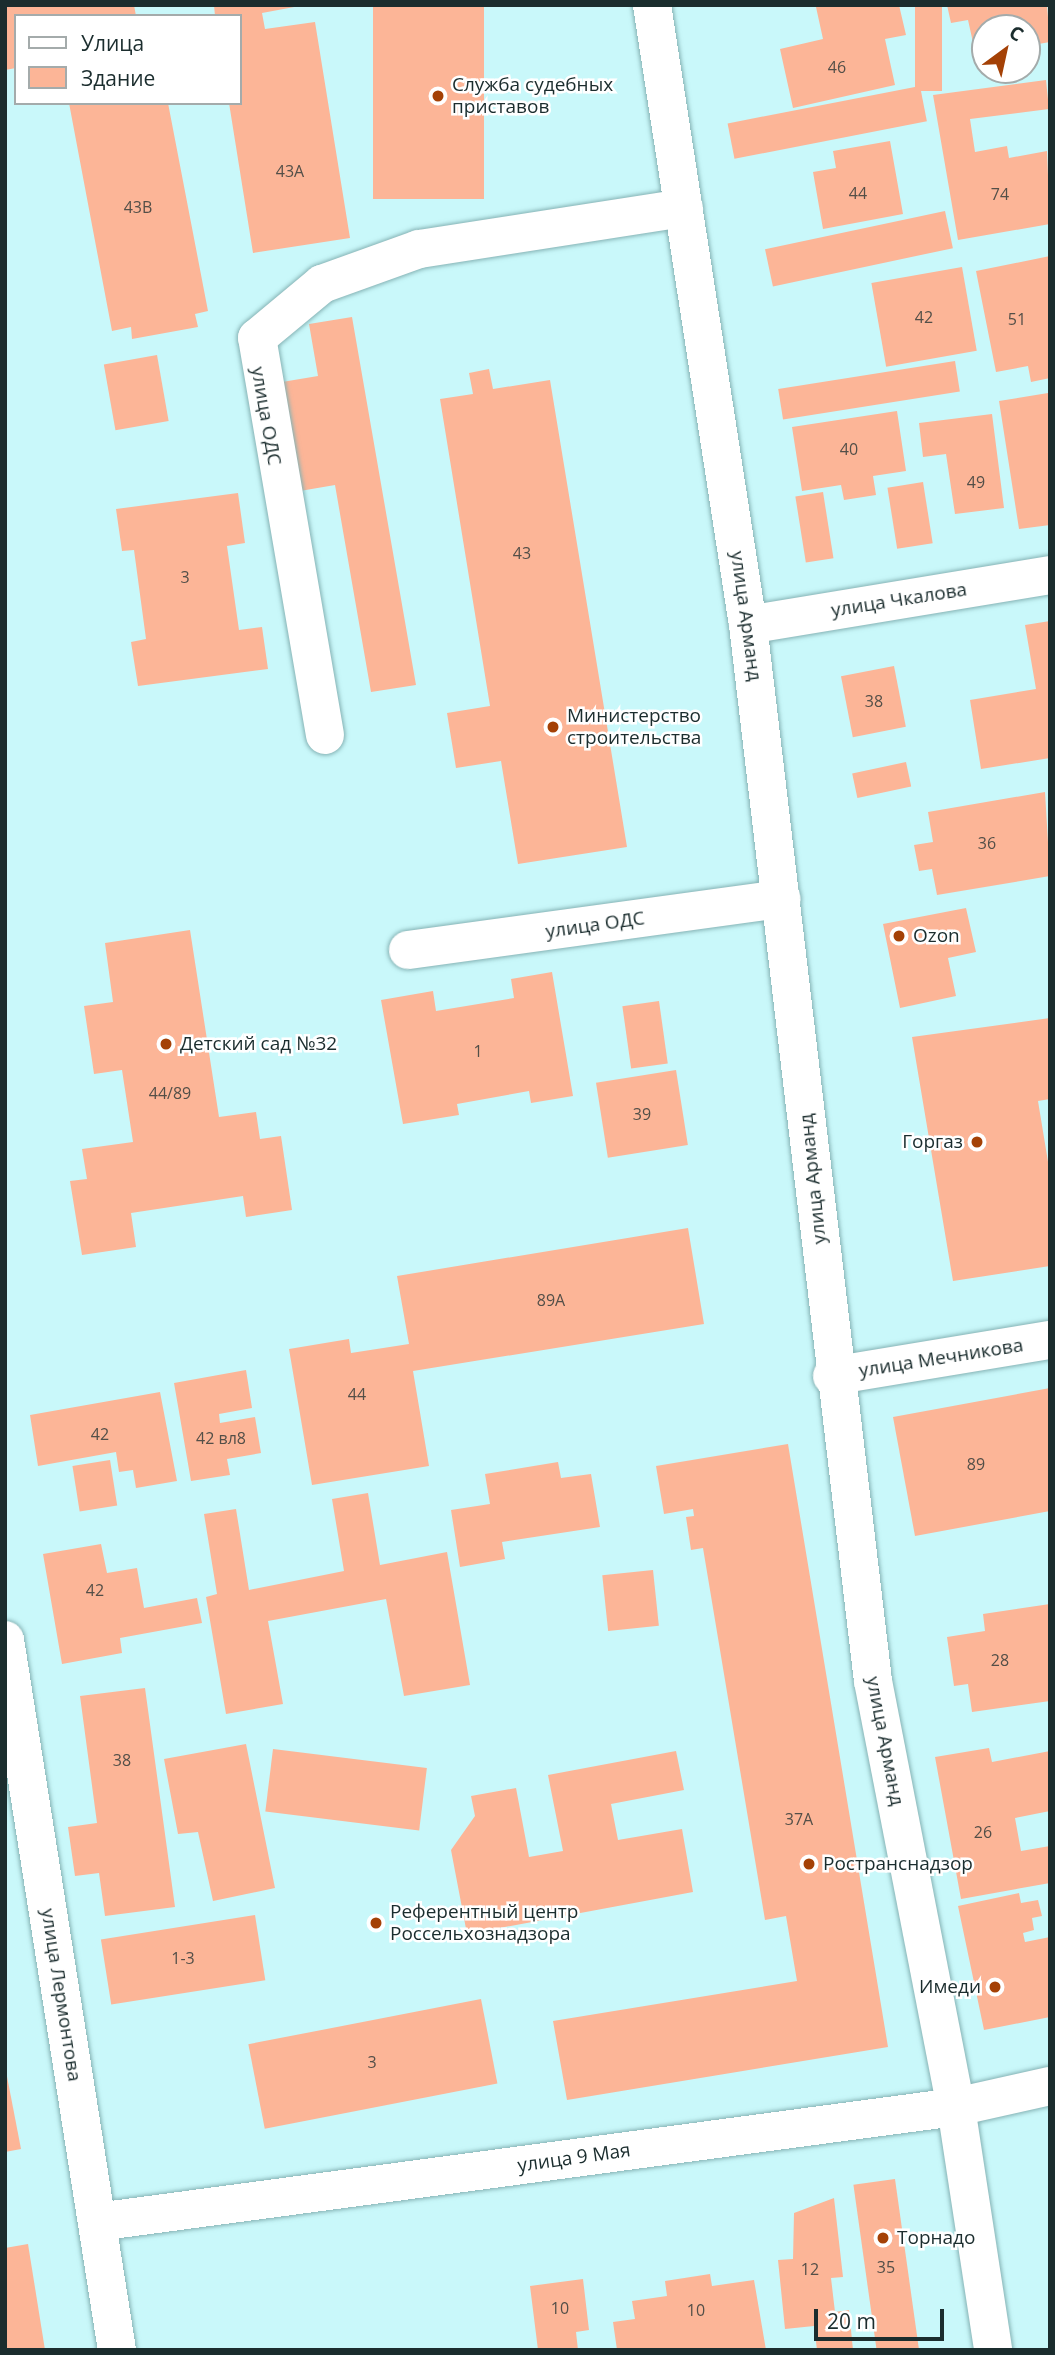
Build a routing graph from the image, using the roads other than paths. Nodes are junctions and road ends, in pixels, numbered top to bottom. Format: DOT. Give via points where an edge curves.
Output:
graph roads {
  1 [pos="652,5"];
  2 [pos="684,208"];
  3 [pos="1050,575"];
  4 [pos="748,625"];
  5 [pos="325,736"];
  6 [pos="782,899"];
  7 [pos="408,950"];
  8 [pos="1050,1340"];
  9 [pos="832,1376"];
  10 [pos="5,1640"];
  11 [pos="1050,2086"];
  12 [pos="956,2107"];
  13 [pos="97,2222"];
  14 [pos="117,2350"];
  15 [pos="993,2350"];
  1 -- 2 [label="street, улица Арманд"];
  2 -- 4 [label="street, улица Арманд"];
  2 -- 5 [label="street, улица ОДС" via="419,249 322,284 257,338 259,377"];
  3 -- 4 [label="street, улица Чкалова"];
  4 -- 6 [label="street, улица Арманд"];
  6 -- 7 [label="street, улица ОДС"];
  6 -- 9 [label="street, улица Арманд"];
  8 -- 9 [label="street, улица Мечникова"];
  9 -- 12 [label="street, улица Арманд" via="873,1681"];
  10 -- 13 [label="street, улица Лермонтова"];
  11 -- 12 [label="street, улица 9 Мая"];
  12 -- 13 [label="street, улица 9 Мая"];
  12 -- 15 [label="street, улица Арманд"];
  13 -- 14 [label="street, улица Лермонтова"];
}
